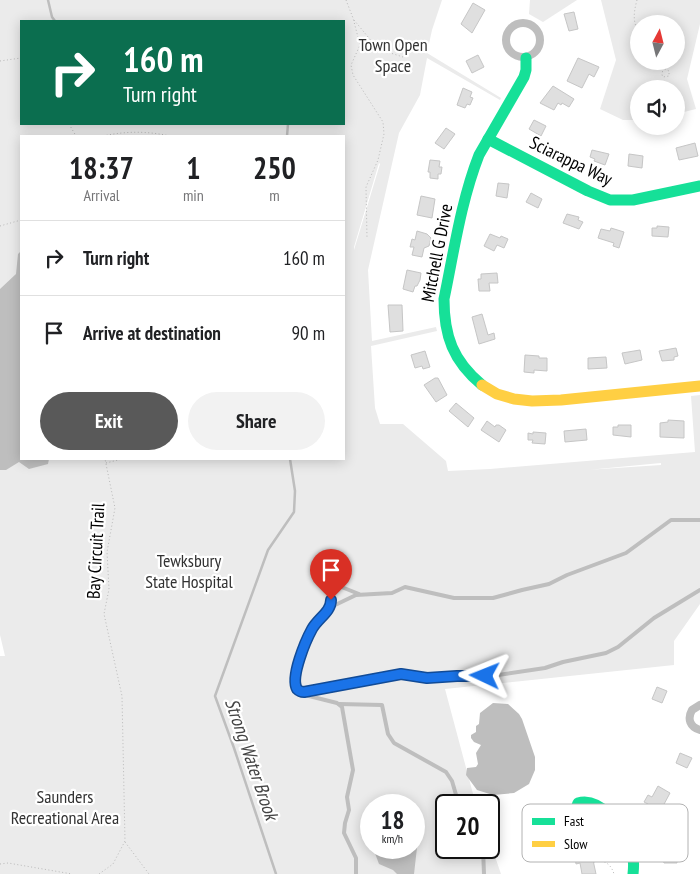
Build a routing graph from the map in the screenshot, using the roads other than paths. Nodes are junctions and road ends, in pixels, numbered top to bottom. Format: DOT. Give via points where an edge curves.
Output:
graph roads {
  1 [pos="526,58"];
  2 [pos="488,139"];
  3 [pos="700,186"];
  4 [pos="700,386"];
  5 [pos="700,520"];
  6 [pos="700,590"];
  7 [pos="361,594"];
  8 [pos="331,608"];
  9 [pos="304,692"];
  10 [pos="339,704"];
  11 [pos="700,705"];
  12 [pos="700,730"];
  13 [pos="456,794"];
  14 [pos="483,859"];
  15 [pos="356,874"];
  16 [pos="484,874"];
  1 -- 1 [label="street, Mitchell G Drive" via="511,54 506,42 509,30 521,23 532,25 540,36 537,50"];
  1 -- 2 [label="street, Mitchell G Drive" via="524,77"];
  2 -- 3 [label="street, Sciarappa Way" via="610,200 633,200"];
  2 -- 4 [label="street, Mitchell G Drive" via="471,176 444,299 443,316 449,343 468,373 494,392 527,401"];
  5 -- 7 [label="lane" via="671,520 626,553 550,584 493,598 454,598 404,587 392,593"];
  6 -- 9 [label="lane" via="606,653 505,674 427,678 401,674"];
  7 -- 8 [label="lane"];
  7 -- 8 [label="lane" via="337,586 332,591"];
  8 -- 9 [label="lane" via="313,627 306,641 295,676 297,689"];
  9 -- 10 [label="lane" via="307,696"];
  10 -- 13 [label="lane" via="382,705 388,734 394,743 446,772"];
  10 -- 15 [label="lane" via="353,770 344,833 356,858"];
  11 -- 12 [label="street" via="692,710 689,718 692,726"];
  14 -- 16 [label="lane"];
}
